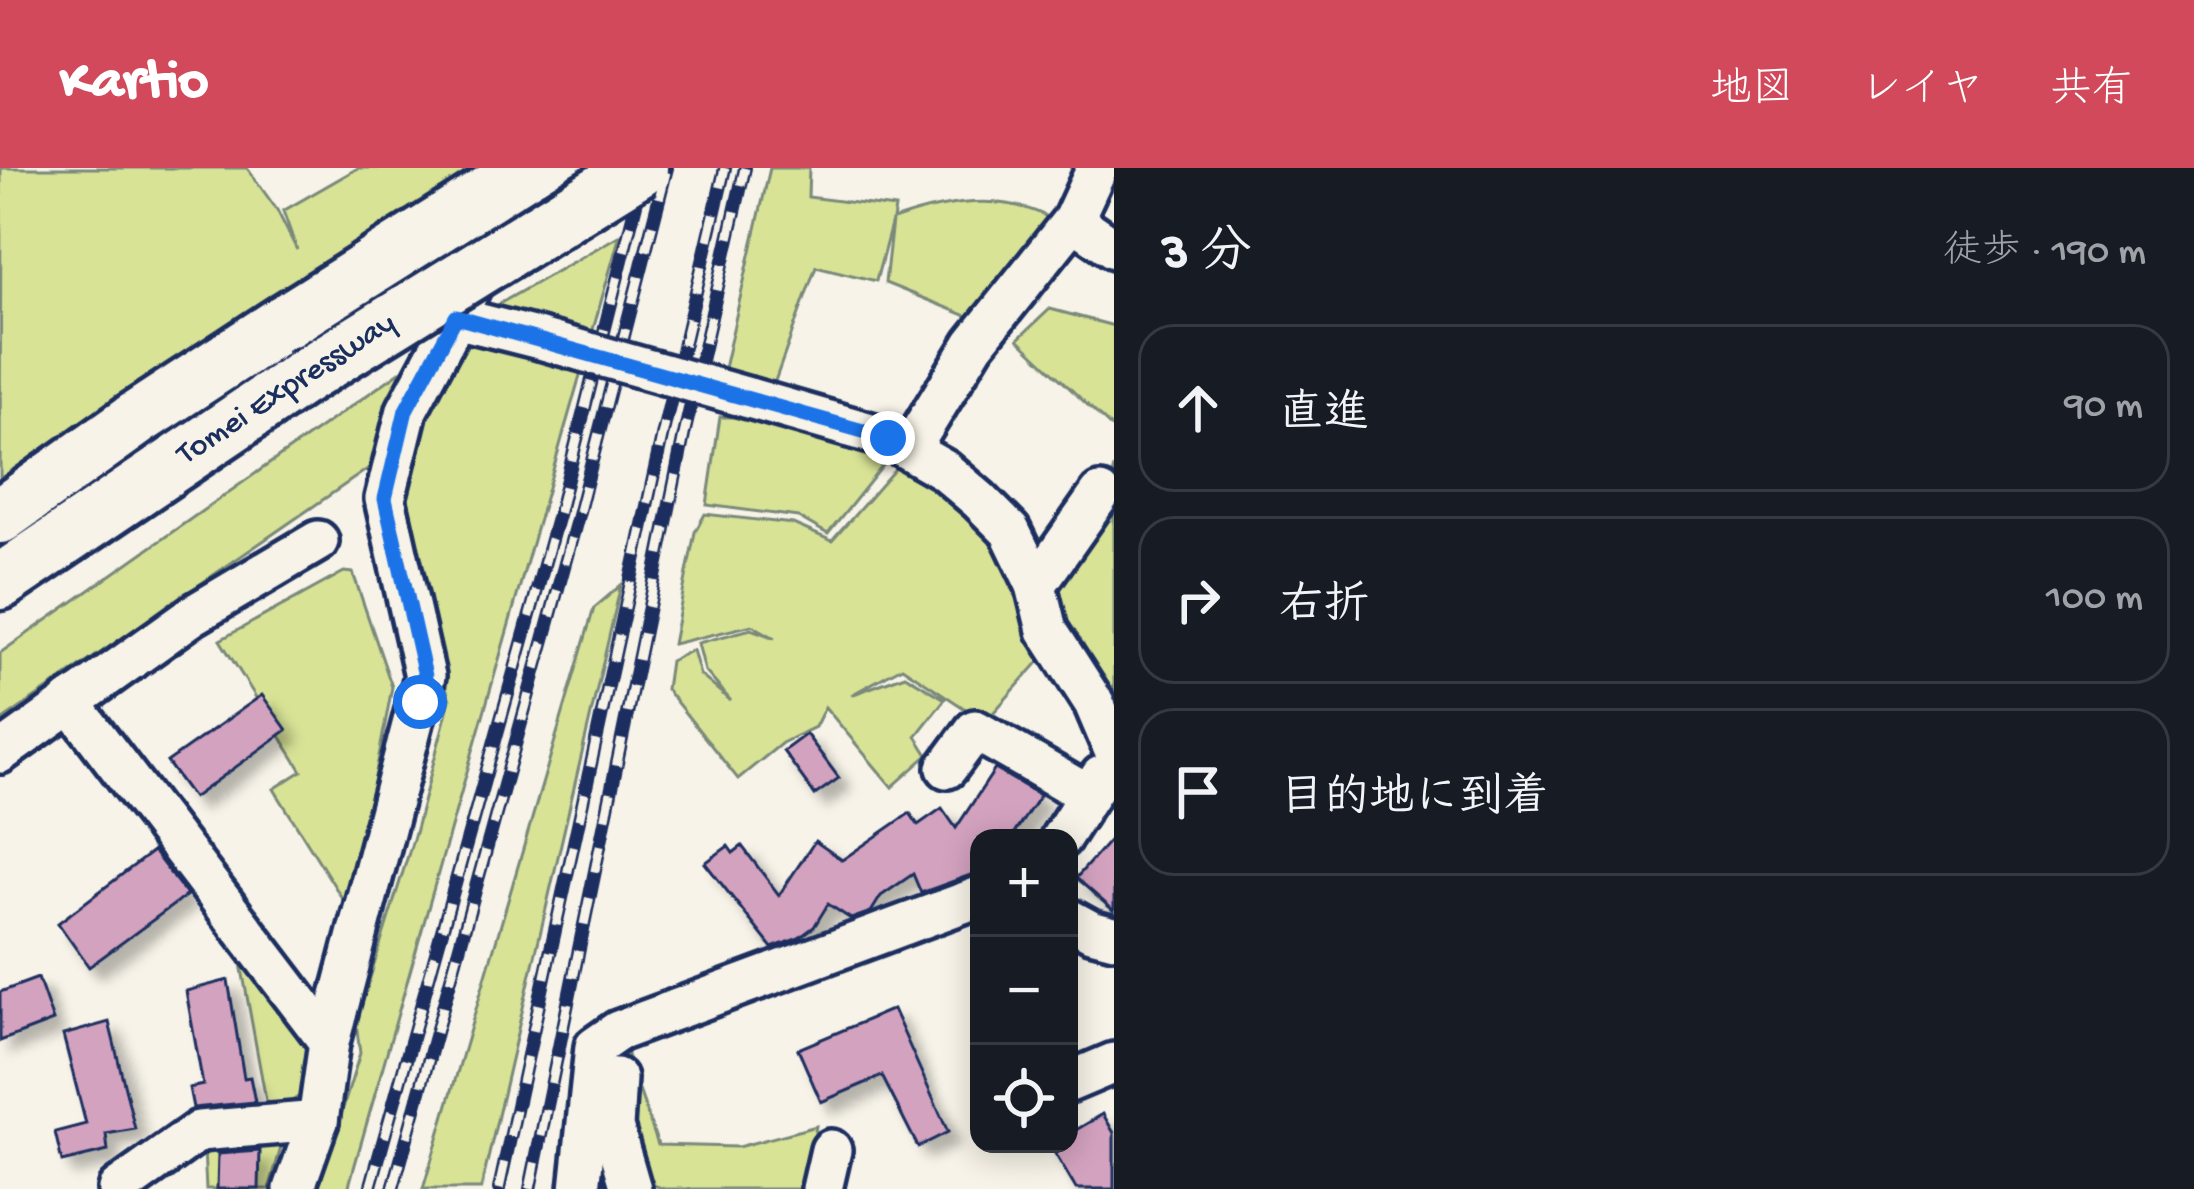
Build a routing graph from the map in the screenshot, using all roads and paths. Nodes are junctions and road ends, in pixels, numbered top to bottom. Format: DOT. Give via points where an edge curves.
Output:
graph roads {
  1 [pos="526,168"];
  2 [pos="640,168"];
  3 [pos="1097,168"];
  4 [pos="1073,220"];
  5 [pos="1114,248"];
  6 [pos="456,317"];
  7 [pos="910,449"];
  8 [pos="1100,494"];
  9 [pos="0,516"];
  10 [pos="318,541"];
  11 [pos="0,581"];
  12 [pos="1036,585"];
  13 [pos="70,702"];
  14 [pos="0,752"];
  15 [pos="1114,753"];
  16 [pos="946,769"];
  17 [pos="1088,795"];
  18 [pos="1067,829"];
  19 [pos="970,900"];
  20 [pos="1078,924"];
  21 [pos="1114,937"];
  22 [pos="619,1031"];
  23 [pos="329,1042"];
  24 [pos="1114,1064"];
  25 [pos="1078,1078"];
  26 [pos="318,1121"];
  27 [pos="831,1150"];
  28 [pos="118,1189"];
  29 [pos="294,1189"];
  30 [pos="580,1189"];
  31 [pos="631,1189"];
  32 [pos="822,1189"];
  1 -- 6 [label="street"];
  1 -- 9 [label="highway, Tomei Expressway, bridge"];
  2 -- 11 [label="highway, Tomei Expressway, bridge" via="303,377"];
  3 -- 4 [label="street"];
  4 -- 5 [label="street"];
  4 -- 7 [label="street" via="974,344"];
  6 -- 7 [label="street, bridge"];
  6 -- 23 [label="street" via="406,410 385,499 425,676"];
  7 -- 12 [label="street" via="1010,531"];
  8 -- 12 [label="street"];
  10 -- 13 [label="street"];
  12 -- 15 [label="street" via="1047,630 1094,703"];
  13 -- 14 [label="street"];
  13 -- 23 [label="street"];
  15 -- 17 [label="street"];
  16 -- 17 [label="street" via="975,730"];
  17 -- 18 [label="street"];
  19 -- 22 [label="street"];
  20 -- 21 [label="street"];
  22 -- 30 [label="street" via="595,1047"];
  22 -- 31 [label="street" via="613,1127"];
  23 -- 26 [label="street"];
  24 -- 25 [label="street"];
  26 -- 28 [label="street" via="199,1131"];
  26 -- 29 [label="street"];
  27 -- 32 [label="street"];
}
